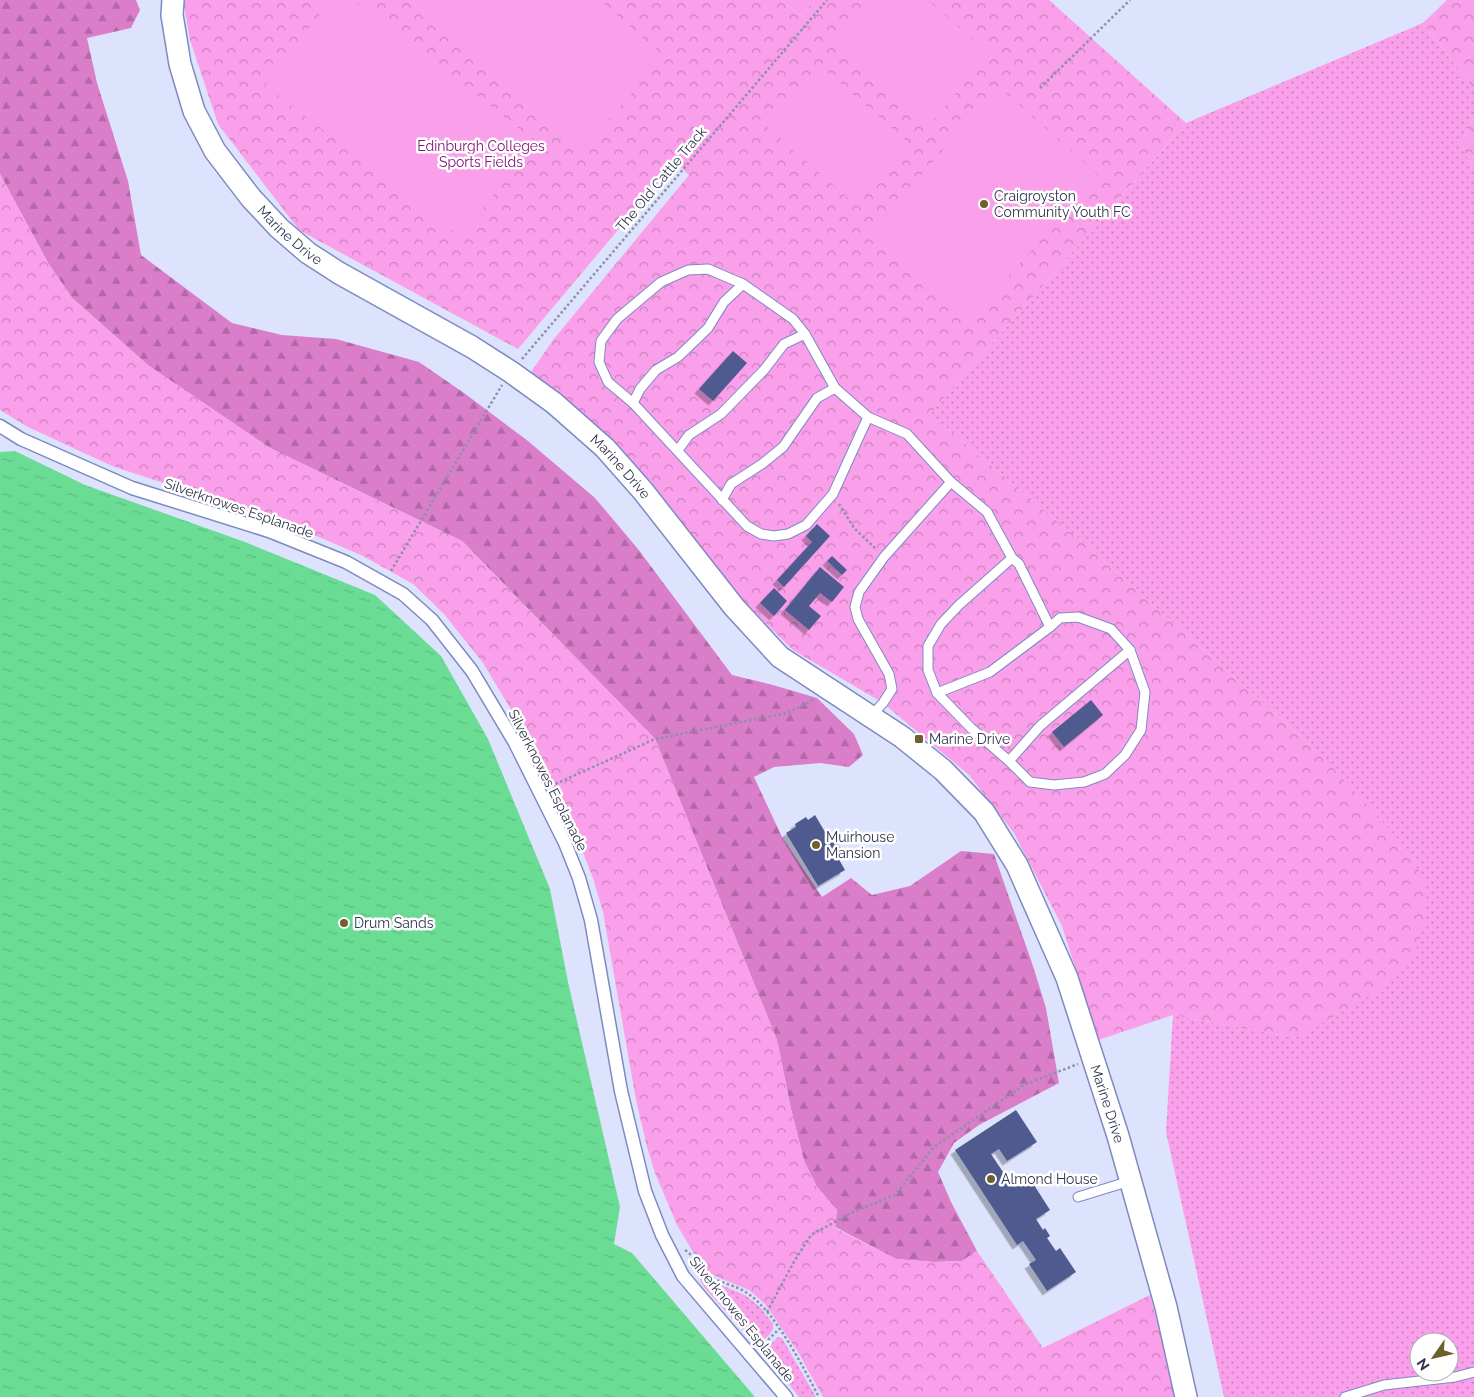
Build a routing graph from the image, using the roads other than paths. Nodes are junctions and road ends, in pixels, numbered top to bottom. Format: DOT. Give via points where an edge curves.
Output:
graph roads {
  1 [pos="173,0"];
  2 [pos="743,284"];
  3 [pos="805,334"];
  4 [pos="835,388"];
  5 [pos="633,403"];
  6 [pos="868,417"];
  7 [pos="0,426"];
  8 [pos="678,450"];
  9 [pos="951,482"];
  10 [pos="722,500"];
  11 [pos="1012,558"];
  12 [pos="1050,627"];
  13 [pos="1130,650"];
  14 [pos="937,693"];
  15 [pos="871,716"];
  16 [pos="1009,761"];
  17 [pos="1130,1181"];
  18 [pos="1078,1197"];
  19 [pos="1474,1372"];
  20 [pos="786,1397"];
  21 [pos="1186,1397"];
  22 [pos="1344,1397"];
  1 -- 15 [label="street, Marine Drive" via="172,15 180,64 194,111 215,151 279,228 308,253 339,273 472,347 554,403 605,448 734,607 780,657"];
  2 -- 3 [label="lane" via="793,319"];
  2 -- 5 [label="lane" via="724,302 708,328 678,357 656,370"];
  2 -- 5 [label="lane" via="708,269 688,270 662,282 617,318 601,341 599,362 608,382"];
  3 -- 4 [label="lane"];
  3 -- 8 [label="lane" via="784,344 764,370 721,414 689,435"];
  4 -- 6 [label="lane"];
  4 -- 10 [label="lane" via="817,398 783,447 731,484"];
  5 -- 8 [label="lane"];
  6 -- 9 [label="lane" via="907,434"];
  6 -- 10 [label="lane" via="833,494 806,526 788,534 761,534 747,526"];
  7 -- 20 [label="street, Silverknowes Esplanade" via="21,439 132,488 269,531 346,562 403,594 432,620 472,671 515,744 579,878 591,920 621,1091 645,1191 662,1235 683,1276"];
  8 -- 10 [label="lane"];
  9 -- 11 [label="lane" via="987,512"];
  9 -- 15 [label="lane" via="884,557 859,592 855,606 858,619 889,674 892,689"];
  11 -- 12 [label="lane" via="1020,564"];
  11 -- 14 [label="lane" via="941,624 928,646 928,670"];
  12 -- 13 [label="lane" via="1060,618 1078,617 1110,629"];
  12 -- 14 [label="lane" via="990,672"];
  13 -- 16 [label="lane" via="1040,726"];
  13 -- 16 [label="lane" via="1145,692 1140,730 1125,754 1105,774 1084,782 1054,785 1030,782"];
  14 -- 16 [label="lane"];
  15 -- 17 [label="street, Marine Drive" via="943,770 984,812 1017,865 1067,978"];
  17 -- 18 [label="lane"];
  17 -- 21 [label="street, Marine Drive" via="1166,1307"];
  19 -- 22 [label="lane" via="1384,1386"];
}
